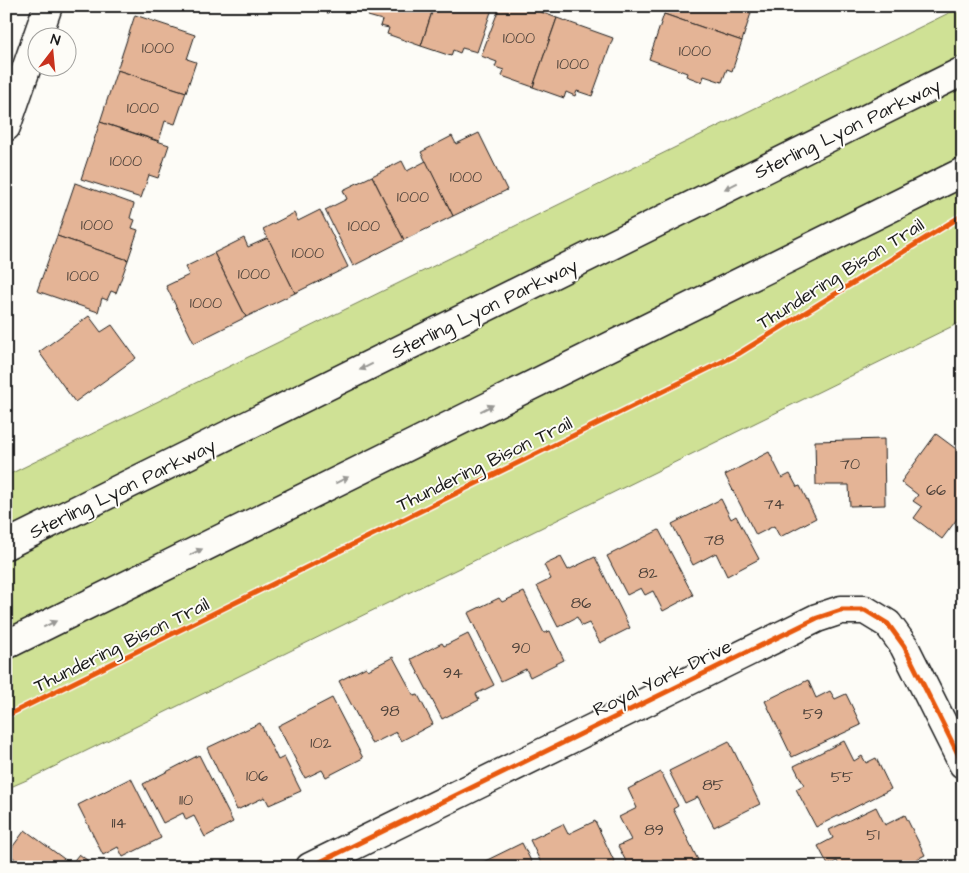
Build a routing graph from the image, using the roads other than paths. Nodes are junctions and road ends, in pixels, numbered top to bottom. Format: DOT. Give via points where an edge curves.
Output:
graph roads {
  1 [pos="48,6"];
  2 [pos="963,71"];
  3 [pos="12,91"];
  4 [pos="6,127"];
  5 [pos="963,172"];
  6 [pos="6,545"];
  7 [pos="6,645"];
  8 [pos="963,764"];
  9 [pos="310,867"];
  1 -- 3 [label="main road"];
  2 -- 6 [label="main road, Sterling Lyon Parkway, one-way"];
  3 -- 4 [label="main road"];
  7 -- 5 [label="main road, one-way"];
  8 -- 9 [label="main road, Royal York Drive" via="904,646 888,624 865,610 840,610 817,618"];
}
